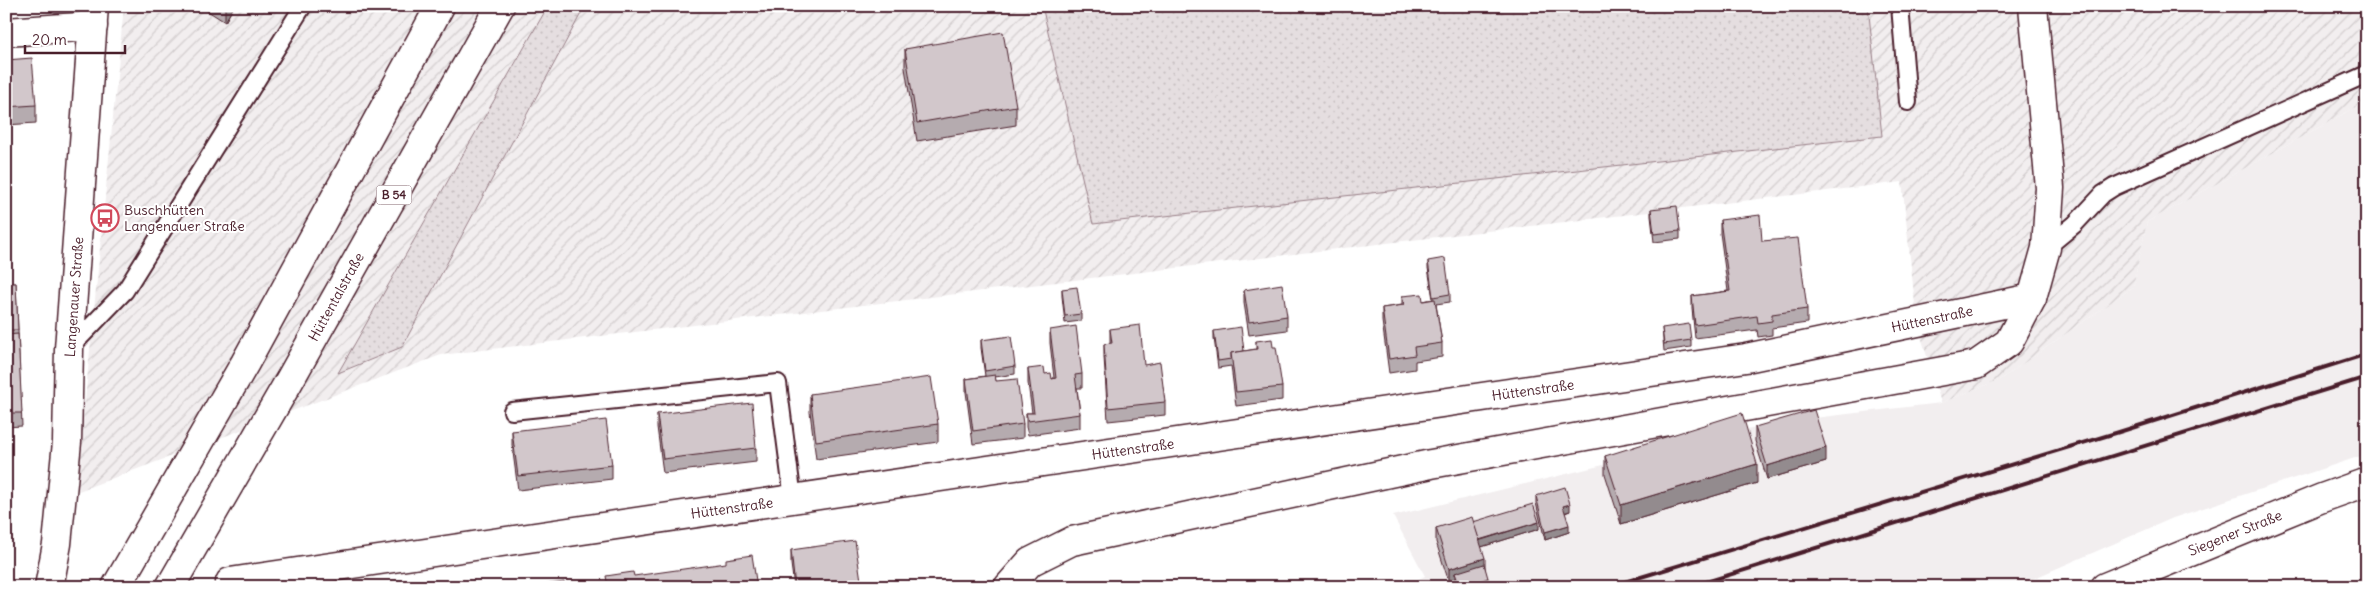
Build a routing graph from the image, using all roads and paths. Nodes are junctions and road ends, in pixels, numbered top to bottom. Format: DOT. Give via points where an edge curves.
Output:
graph roads {
  1 [pos="303,6"];
  2 [pos="440,6"];
  3 [pos="500,6"];
  4 [pos="1900,6"];
  5 [pos="2033,6"];
  6 [pos="94,16"];
  7 [pos="6,32"];
  8 [pos="2367,74"];
  9 [pos="1908,102"];
  10 [pos="2046,248"];
  11 [pos="2032,298"];
  12 [pos="69,350"];
  13 [pos="512,411"];
  14 [pos="2367,482"];
  15 [pos="793,499"];
  16 [pos="230,582"];
  17 [pos="49,587"];
  18 [pos="116,587"];
  19 [pos="170,587"];
  20 [pos="1008,587"];
  21 [pos="2105,587"];
  1 -- 12 [label="lane" via="124,290"];
  2 -- 18 [label="main road" via="245,362"];
  3 -- 19 [label="main road, Hüttentalstraße / B 54"];
  4 -- 9 [label="lane"];
  5 -- 10 [label="main road" via="2050,188"];
  6 -- 7 [label="main road"];
  6 -- 12 [label="main road, Langenauer Straße"];
  8 -- 10 [label="lane" via="2114,187 2102,194 2075,224"];
  10 -- 11 [label="main road"];
  11 -- 15 [label="main road, Hüttenstraße" via="1746,358"];
  11 -- 20 [label="main road" via="2008,342 1976,365 1431,464 1072,541 1030,562"];
  12 -- 17 [label="main road, Langenauer Straße" via="67,442 57,544"];
  13 -- 15 [label="lane" via="778,383"];
  14 -- 21 [label="main road, Siegener Straße"];
  15 -- 16 [label="main road, Hüttenstraße"];
}
